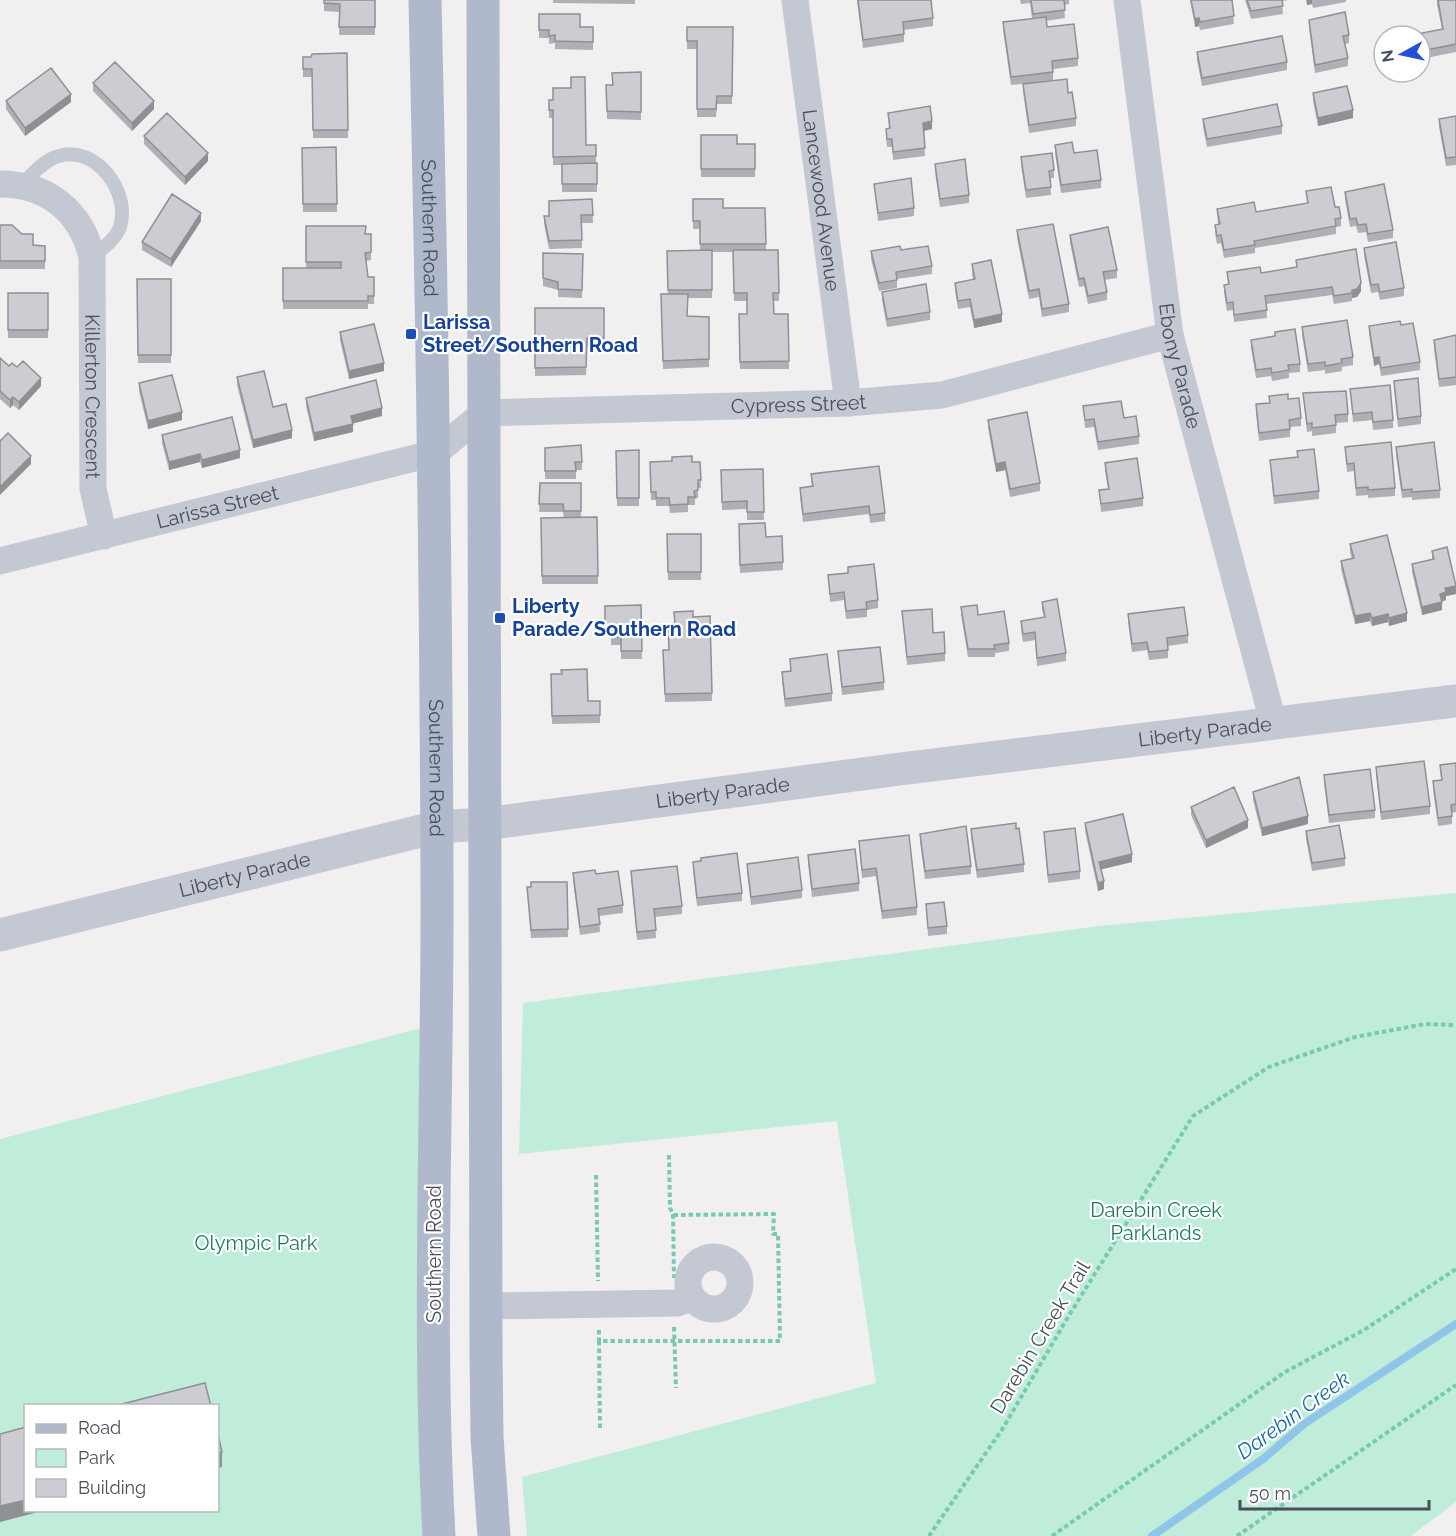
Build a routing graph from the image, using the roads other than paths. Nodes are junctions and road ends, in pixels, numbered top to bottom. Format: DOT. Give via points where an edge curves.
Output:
graph roads {
  1 [pos="426,0"];
  2 [pos="483,0"];
  3 [pos="795,0"];
  4 [pos="1127,0"];
  5 [pos="11,184"];
  6 [pos="92,257"];
  7 [pos="1170,334"];
  8 [pos="848,403"];
  9 [pos="484,413"];
  10 [pos="435,453"];
  11 [pos="104,536"];
  12 [pos="0,561"];
  13 [pos="1456,701"];
  14 [pos="1274,725"];
  15 [pos="485,824"];
  16 [pos="437,827"];
  17 [pos="0,935"];
  18 [pos="683,1300"];
  19 [pos="486,1306"];
  20 [pos="439,1536"];
  21 [pos="494,1536"];
  1 -- 10 [label="main road, Southern Road"];
  2 -- 9 [label="main road"];
  3 -- 8 [label="street, Lancewood Avenue"];
  4 -- 7 [label="street, Ebony Parade"];
  5 -- 6 [label="street, Killerton Crescent" via="44,192 72,217 82,229"];
  5 -- 6 [label="lane, Killerton Crescent" via="48,160 67,154 86,156 117,186 121,200 119,228"];
  6 -- 11 [label="street, Killerton Crescent" via="93,489"];
  7 -- 8 [label="street, Cypress Street" via="942,395"];
  7 -- 14 [label="street, Ebony Parade"];
  8 -- 9 [label="street, Cypress Street"];
  9 -- 10 [label="street"];
  9 -- 15 [label="main road"];
  10 -- 11 [label="street, Larissa Street"];
  10 -- 16 [label="main road, Southern Road"];
  11 -- 12 [label="street, Larissa Street"];
  13 -- 14 [label="street, Liberty Parade"];
  14 -- 15 [label="street, Liberty Parade"];
  15 -- 16 [label="street, Liberty Parade"];
  15 -- 19 [label="main road"];
  16 -- 17 [label="street, Liberty Parade"];
  16 -- 20 [label="main road, Southern Road" via="434,1193"];
  18 -- 19 [label="street"];
  19 -- 21 [label="main road"];
}
